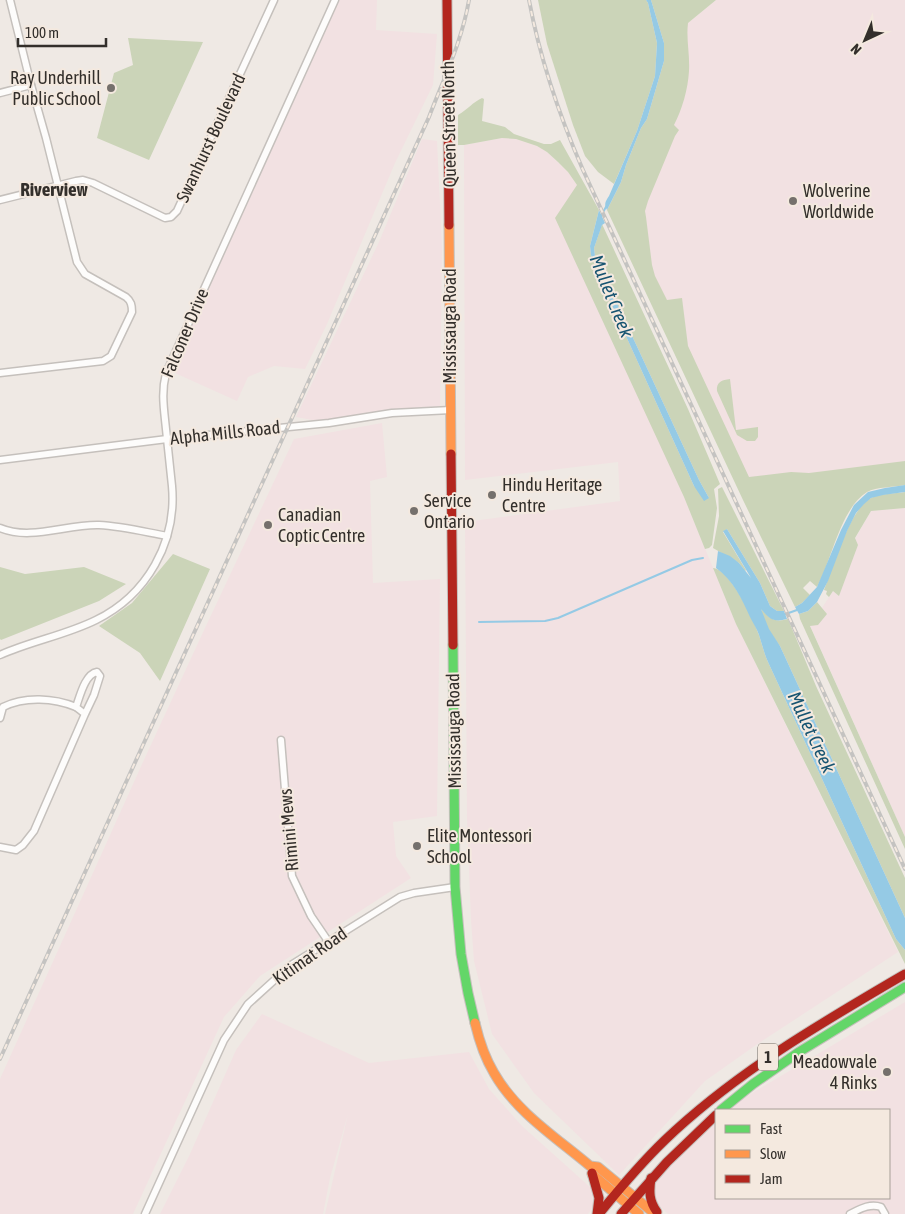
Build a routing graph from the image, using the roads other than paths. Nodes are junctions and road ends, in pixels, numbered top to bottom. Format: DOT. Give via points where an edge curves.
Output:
graph roads {
  1 [pos="10,0"];
  2 [pos="274,0"];
  3 [pos="335,0"];
  4 [pos="447,0"];
  5 [pos="31,85"];
  6 [pos="0,93"];
  7 [pos="58,185"];
  8 [pos="0,200"];
  9 [pos="450,249"];
  10 [pos="0,374"];
  11 [pos="451,410"];
  12 [pos="167,439"];
  13 [pos="0,460"];
  14 [pos="0,528"];
  15 [pos="167,536"];
  16 [pos="0,655"];
  17 [pos="76,707"];
  18 [pos="85,714"];
  19 [pos="0,718"];
  20 [pos="281,740"];
  21 [pos="0,847"];
  22 [pos="455,887"];
  23 [pos="328,941"];
  24 [pos="905,974"];
  25 [pos="902,988"];
  26 [pos="722,1109"];
  27 [pos="715,1115"];
  28 [pos="591,1170"];
  29 [pos="651,1178"];
  30 [pos="622,1186"];
  31 [pos="615,1194"];
  32 [pos="634,1197"];
  33 [pos="628,1205"];
  34 [pos="145,1214"];
  35 [pos="598,1214"];
  36 [pos="621,1214"];
  37 [pos="639,1214"];
  38 [pos="655,1214"];
  39 [pos="659,1214"];
  40 [pos="850,1214"];
  41 [pos="885,1214"];
  1 -- 5 [label="street"];
  2 -- 7 [label="street, Swanhurst Boulevard" via="171,217 165,218 83,180"];
  3 -- 12 [label="street, Falconer Drive" via="166,373 162,392"];
  4 -- 9 [label="main road, Queen Street North"];
  5 -- 6 [label="street"];
  5 -- 7 [label="street"];
  7 -- 8 [label="street"];
  7 -- 10 [label="street" via="77,262 86,274 130,300 132,312 111,356 103,361"];
  9 -- 11 [label="main road, Mississauga Road"];
  11 -- 12 [label="street, Alpha Mills Road"];
  11 -- 22 [label="main road, Mississauga Road"];
  12 -- 13 [label="street, Alpha Mills Road"];
  12 -- 15 [label="street, Falconer Drive" via="172,514"];
  14 -- 15 [label="street" via="22,534 97,525"];
  15 -- 16 [label="street, Falconer Drive" via="154,568 138,590 110,612 79,627"];
  17 -- 18 [label="street"];
  17 -- 18 [label="street" via="89,676 97,672 99,682"];
  17 -- 19 [label="street" via="49,700 12,702 3,707"];
  18 -- 21 [label="street" via="34,831 16,850"];
  20 -- 23 [label="street, Rimini Mews" via="292,876 311,916"];
  22 -- 23 [label="street, Kitimat Road" via="400,897"];
  22 -- 28 [label="main road, Mississauga Road" via="465,977 478,1040 487,1061 520,1106"];
  23 -- 34 [label="street, Kitimat Road" via="291,965 248,1004 234,1023"];
  24 -- 30 [label="main road, 1" via="744,1073 700,1108"];
  25 -- 26 [label="main road, 1" via="799,1052"];
  27 -- 29 [label="main road"];
  28 -- 30 [label="main road, Mississauga Road" via="598,1167"];
  28 -- 31 [label="main road, Mississauga Road"];
  28 -- 35 [label="main road" via="599,1192"];
  29 -- 32 [label="main road"];
  29 -- 39 [label="main road" via="650,1203"];
  30 -- 31 [label="main road, 1"];
  30 -- 32 [label="main road, Mississauga Road"];
  31 -- 33 [label="main road, Mississauga Road"];
  31 -- 35 [label="main road, 1"];
  32 -- 33 [label="main road"];
  32 -- 38 [label="main road, Mississauga Road"];
  33 -- 36 [label="main road"];
  33 -- 37 [label="main road, Mississauga Road"];
  40 -- 41 [label="street" via="875,1205 881,1207"];
}
